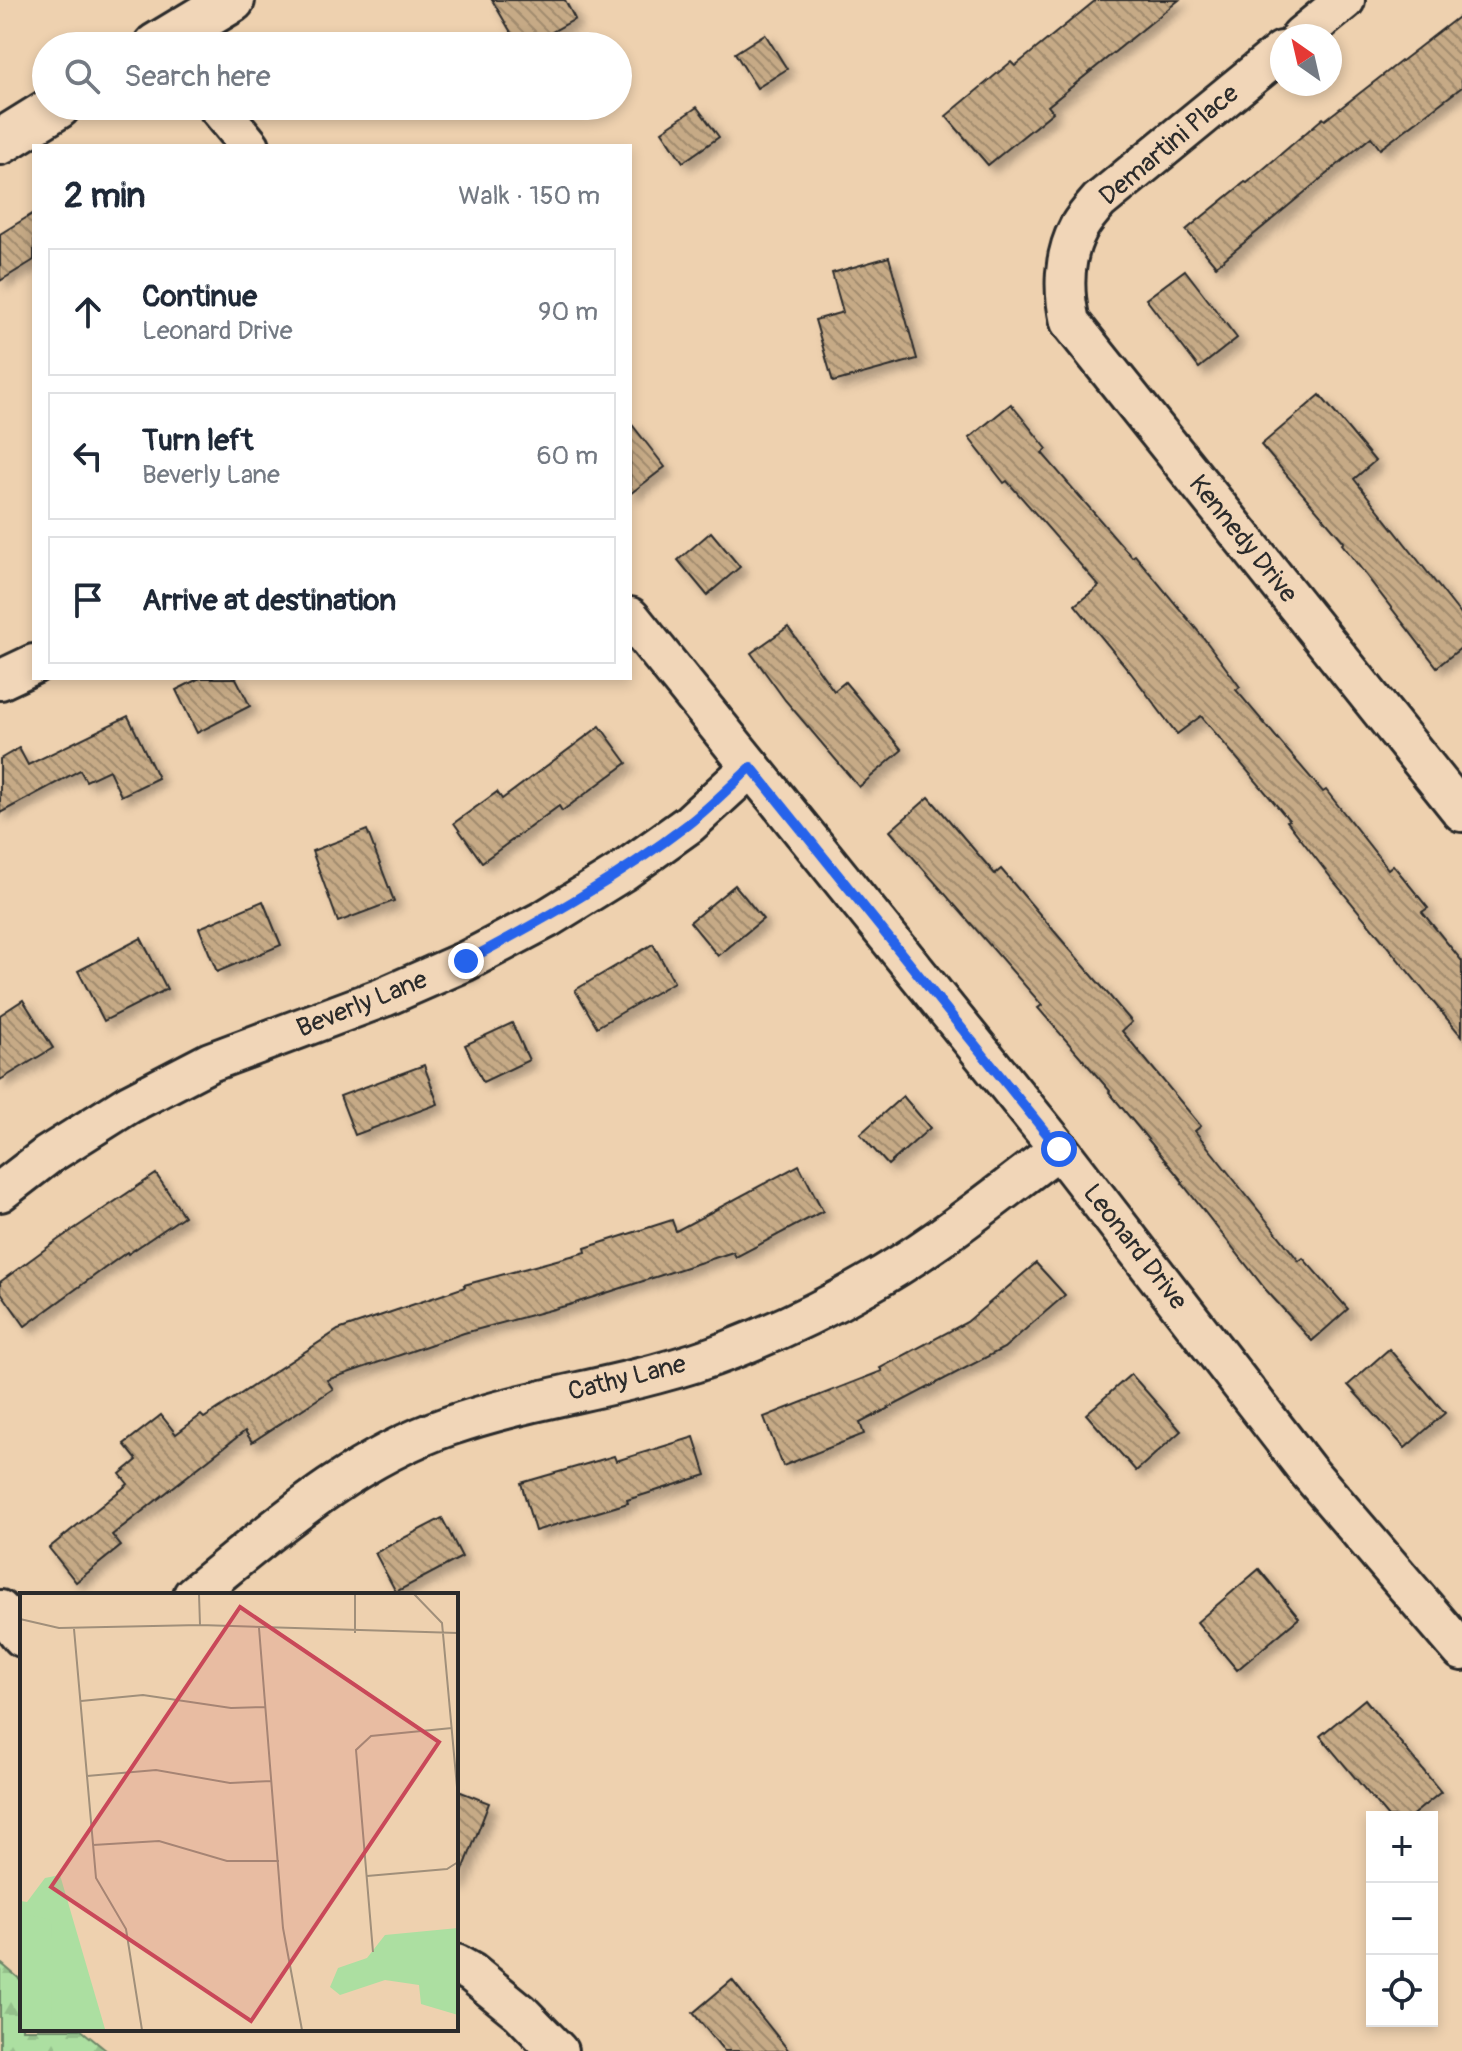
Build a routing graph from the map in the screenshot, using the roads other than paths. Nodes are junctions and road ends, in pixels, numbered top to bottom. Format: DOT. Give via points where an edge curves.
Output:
graph roads {
  1 [pos="232,0"];
  2 [pos="1345,0"];
  3 [pos="1316,24"];
  4 [pos="182,32"];
  5 [pos="1270,61"];
  6 [pos="35,120"];
  7 [pos="229,120"];
  8 [pos="0,142"];
  9 [pos="248,144"];
  10 [pos="1070,251"];
  11 [pos="632,619"];
  12 [pos="32,665"];
  13 [pos="0,680"];
  14 [pos="751,767"];
  15 [pos="1462,812"];
  16 [pos="1059,1149"];
  17 [pos="0,1192"];
  18 [pos="195,1593"];
  19 [pos="0,1610"];
  20 [pos="20,1635"];
  21 [pos="1462,1651"];
  22 [pos="458,1965"];
  23 [pos="558,2051"];
  1 -- 4 [label="main road"];
  2 -- 3 [label="street"];
  5 -- 10 [label="street, Demartini Place" via="1099,201"];
  6 -- 8 [label="main road"];
  7 -- 9 [label="street"];
  10 -- 15 [label="street, Kennedy Drive" via="1065,280 1070,322"];
  11 -- 14 [label="street, Leonard Drive"];
  12 -- 13 [label="street"];
  14 -- 16 [label="street, Leonard Drive"];
  14 -- 17 [label="street, Beverly Lane" via="689,824 546,919 384,997 210,1062 129,1104"];
  16 -- 18 [label="street, Cathy Lane" via="922,1250 798,1321 727,1351 638,1379 446,1426 389,1452 318,1494"];
  16 -- 21 [label="street, Leonard Drive" via="1307,1470"];
  19 -- 20 [label="street"];
  22 -- 23 [label="street" via="520,2012"];
}
